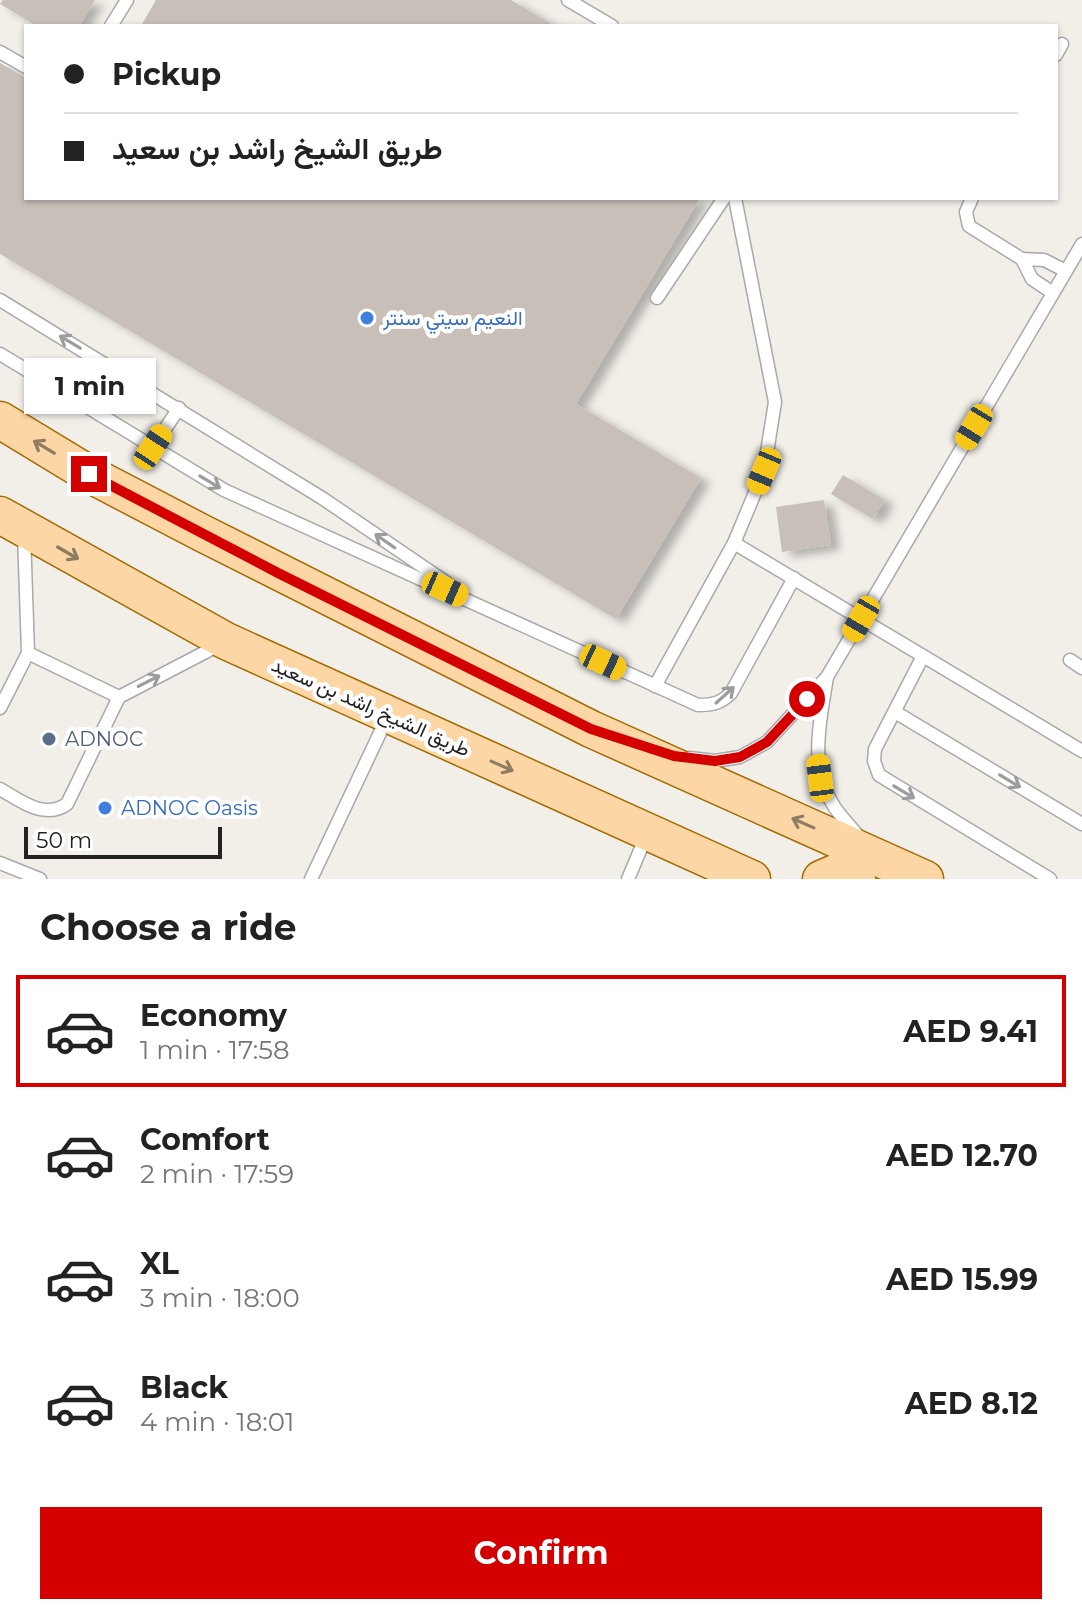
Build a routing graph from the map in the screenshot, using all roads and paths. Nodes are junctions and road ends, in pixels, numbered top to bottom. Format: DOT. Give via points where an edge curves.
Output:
graph roads {
  1 [pos="127,0"];
  2 [pos="568,0"];
  3 [pos="112,24"];
  4 [pos="609,24"];
  5 [pos="0,52"];
  6 [pos="24,66"];
  7 [pos="723,200"];
  8 [pos="735,200"];
  9 [pos="971,200"];
  10 [pos="1082,244"];
  11 [pos="1022,259"];
  12 [pos="1066,271"];
  13 [pos="1053,293"];
  14 [pos="657,298"];
  15 [pos="0,300"];
  16 [pos="0,354"];
  17 [pos="179,408"];
  18 [pos="0,420"];
  19 [pos="153,447"];
  20 [pos="12,521"];
  21 [pos="734,543"];
  22 [pos="794,578"];
  23 [pos="472,601"];
  24 [pos="861,619"];
  25 [pos="226,641"];
  26 [pos="28,653"];
  27 [pos="923,656"];
  28 [pos="1070,660"];
  29 [pos="1082,668"];
  30 [pos="827,677"];
  31 [pos="655,686"];
  32 [pos="119,697"];
  33 [pos="0,708"];
  34 [pos="895,712"];
  35 [pos="388,715"];
  36 [pos="591,729"];
  37 [pos="1082,751"];
  38 [pos="0,789"];
  39 [pos="1082,824"];
  40 [pos="648,832"];
  41 [pos="0,863"];
  42 [pos="865,867"];
  43 [pos="40,879"];
  44 [pos="311,879"];
  45 [pos="628,879"];
  46 [pos="752,879"];
  47 [pos="821,879"];
  48 [pos="925,879"];
  49 [pos="1050,879"];
  1 -- 3 [label="lane"];
  2 -- 4 [label="lane"];
  5 -- 6 [label="lane"];
  7 -- 14 [label="lane"];
  8 -- 21 [label="lane" via="775,402 764,471"];
  9 -- 11 [label="lane" via="966,212 969,226"];
  10 -- 12 [label="lane"];
  11 -- 12 [label="lane" via="1044,260"];
  11 -- 13 [label="lane" via="1032,279"];
  12 -- 13 [label="lane"];
  13 -- 24 [label="lane"];
  17 -- 15 [label="lane, one-way"];
  16 -- 19 [label="lane"];
  17 -- 19 [label="lane"];
  23 -- 17 [label="lane, one-way"];
  36 -- 18 [label="main road, one-way" via="89,474"];
  19 -- 23 [label="lane, one-way" via="224,490"];
  20 -- 25 [label="main road, طريق الشيخ راشد بن سعيد, one-way"];
  20 -- 26 [label="lane"];
  21 -- 22 [label="lane"];
  21 -- 31 [label="lane"];
  22 -- 24 [label="lane"];
  31 -- 22 [label="lane, one-way" via="698,705 722,702"];
  23 -- 31 [label="lane"];
  24 -- 27 [label="lane"];
  24 -- 30 [label="lane"];
  32 -- 25 [label="lane, one-way"];
  25 -- 35 [label="main road, طريق الشيخ راشد بن سعيد"];
  26 -- 32 [label="lane"];
  26 -- 33 [label="lane"];
  27 -- 34 [label="lane"];
  27 -- 37 [label="lane"];
  28 -- 29 [label="lane"];
  30 -- 36 [label="lane" via="767,742 740,757 715,761 674,756"];
  30 -- 42 [label="lane" via="816,747 820,778"];
  32 -- 38 [label="lane" via="67,804 38,810"];
  34 -- 39 [label="lane, one-way"];
  34 -- 49 [label="lane, one-way" via="875,749 879,775"];
  35 -- 40 [label="main road, طريق الشيخ راشد بن سعيد, one-way"];
  35 -- 44 [label="lane"];
  42 -- 36 [label="main road, one-way"];
  40 -- 45 [label="lane"];
  40 -- 46 [label="main road, طريق الشيخ راشد بن سعيد"];
  41 -- 43 [label="lane"];
  42 -- 47 [label="main road"];
  42 -- 48 [label="main road"];
}
